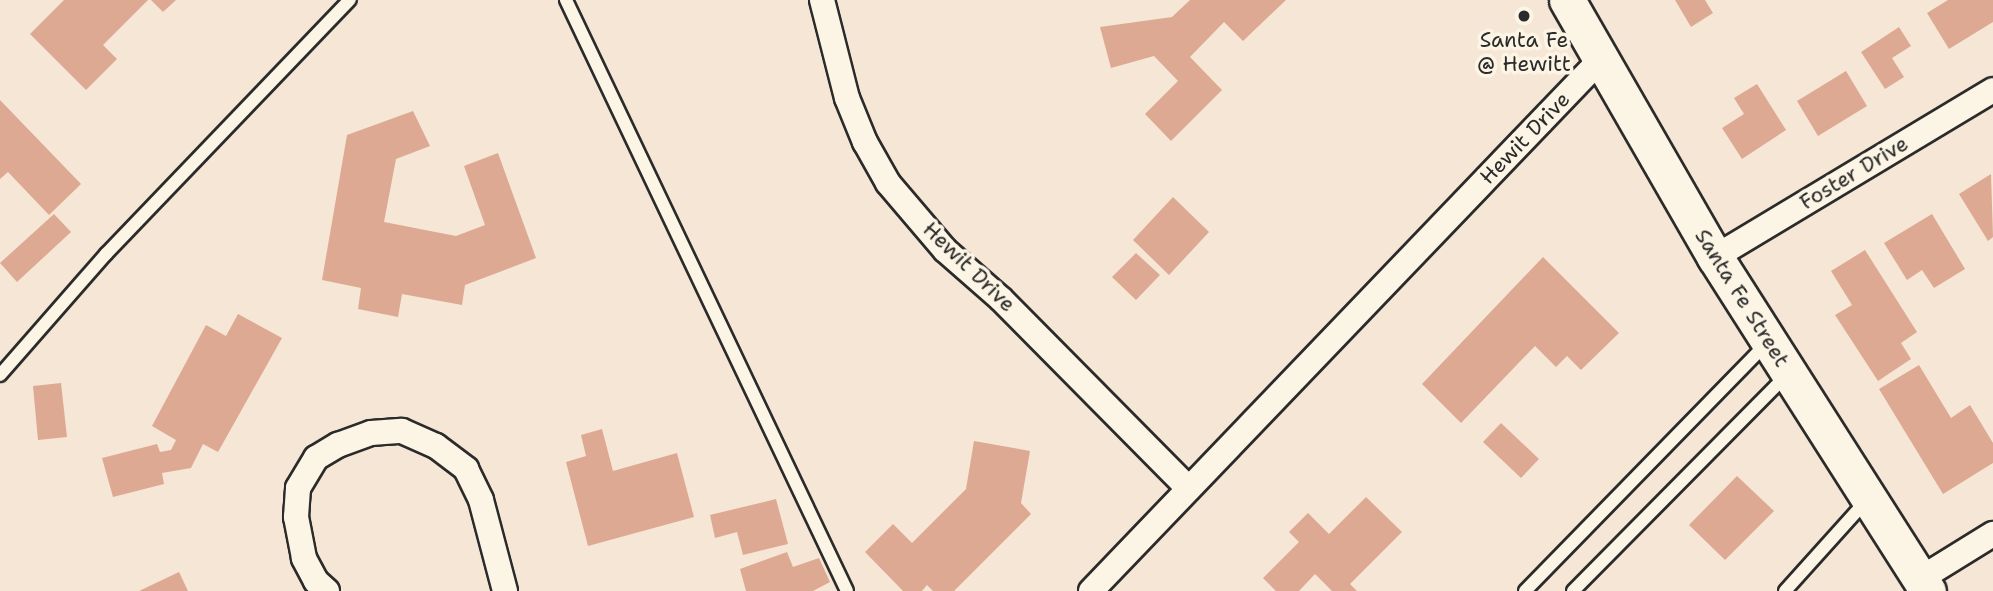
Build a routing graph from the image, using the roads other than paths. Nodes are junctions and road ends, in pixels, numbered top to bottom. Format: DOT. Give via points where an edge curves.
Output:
graph roads {
  1 [pos="350,0"];
  2 [pos="566,0"];
  3 [pos="822,0"];
  4 [pos="1567,0"];
  5 [pos="1600,60"];
  6 [pos="1993,90"];
  7 [pos="1715,257"];
  8 [pos="1769,342"];
  9 [pos="1789,373"];
  10 [pos="0,375"];
  11 [pos="1189,489"];
  12 [pos="1869,498"];
  13 [pos="1993,534"];
  14 [pos="1924,585"];
  15 [pos="327,591"];
  16 [pos="505,591"];
  17 [pos="847,591"];
  18 [pos="1091,591"];
  19 [pos="1525,591"];
  20 [pos="1573,591"];
  21 [pos="1785,591"];
  1 -- 10 [label="lane" via="106,254"];
  2 -- 17 [label="lane"];
  3 -- 11 [label="street, Hewit Drive" via="847,98 888,183 946,250 1001,299"];
  4 -- 5 [label="main road, Santa Fe Street"];
  5 -- 7 [label="main road, Santa Fe Street"];
  5 -- 11 [label="street, Hewit Drive"];
  6 -- 7 [label="street, Foster Drive"];
  7 -- 8 [label="main road, Santa Fe Street"];
  8 -- 9 [label="main road, Santa Fe Street"];
  8 -- 19 [label="lane"];
  9 -- 12 [label="main road, Santa Fe Street"];
  9 -- 20 [label="lane"];
  11 -- 18 [label="street, Hewit Drive"];
  12 -- 14 [label="main road, Santa Fe Street"];
  12 -- 21 [label="lane"];
  13 -- 14 [label="street"];
  15 -- 16 [label="street" via="304,558 296,517 298,488 316,458 338,445 371,433 402,431 436,446 466,469 481,500"];
}
